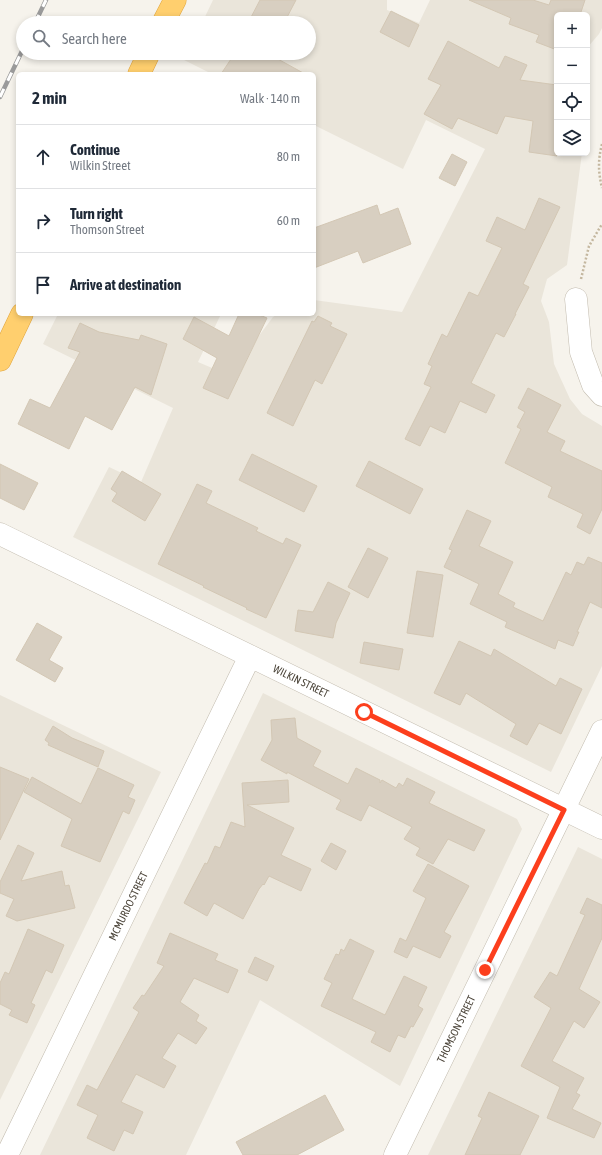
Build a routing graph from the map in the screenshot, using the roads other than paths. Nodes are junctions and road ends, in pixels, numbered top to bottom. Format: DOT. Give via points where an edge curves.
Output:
graph roads {
  1 [pos="175,0"];
  2 [pos="167,16"];
  3 [pos="146,60"];
  4 [pos="140,72"];
  5 [pos="576,299"];
  6 [pos="21,316"];
  7 [pos="0,360"];
  8 [pos="602,395"];
  9 [pos="0,534"];
  10 [pos="250,656"];
  11 [pos="602,731"];
  12 [pos="564,810"];
  13 [pos="602,828"];
  14 [pos="7,1155"];
  15 [pos="395,1155"];
  1 -- 2 [label="highway"];
  3 -- 4 [label="highway"];
  5 -- 8 [label="street" via="581,352 593,385"];
  6 -- 7 [label="highway"];
  9 -- 10 [label="street, WILKIN STREET"];
  10 -- 12 [label="street, WILKIN STREET"];
  10 -- 14 [label="street, MCMURDO STREET"];
  11 -- 12 [label="street, THOMSON STREET"];
  12 -- 13 [label="street, WILKIN STREET"];
  12 -- 15 [label="street, THOMSON STREET"];
}
